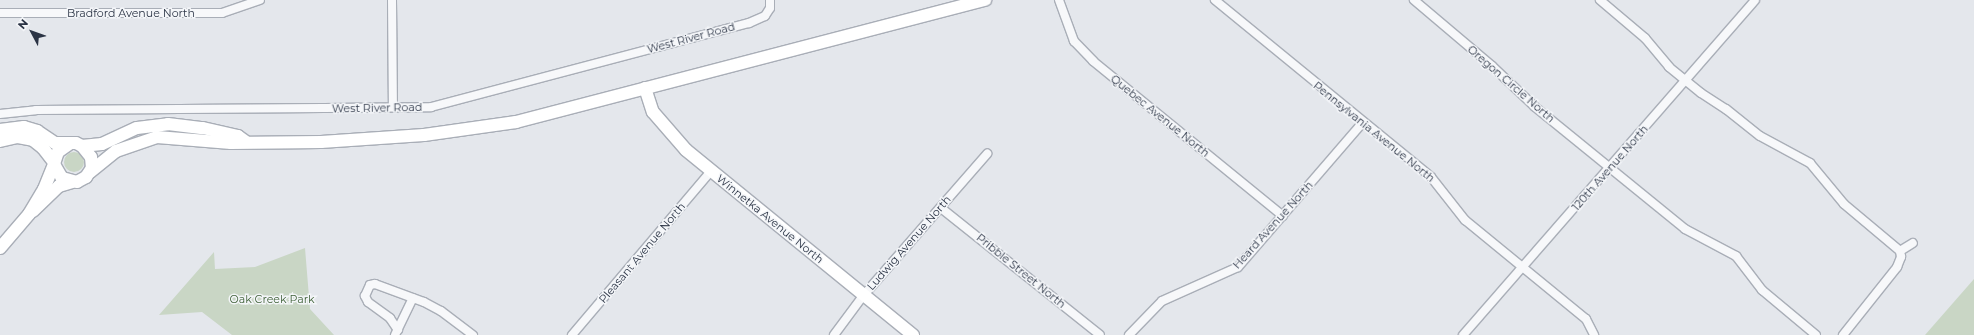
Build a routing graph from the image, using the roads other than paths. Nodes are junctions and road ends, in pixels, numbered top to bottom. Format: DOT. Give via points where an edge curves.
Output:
graph roads {
  1 [pos="260,0"];
  2 [pos="392,0"];
  3 [pos="770,0"];
  4 [pos="985,0"];
  5 [pos="1059,0"];
  6 [pos="1215,0"];
  7 [pos="1414,0"];
  8 [pos="1600,0"];
  9 [pos="1755,0"];
  10 [pos="0,13"];
  11 [pos="1685,80"];
  12 [pos="645,88"];
  13 [pos="393,106"];
  14 [pos="0,114"];
  15 [pos="1363,122"];
  16 [pos="0,130"];
  17 [pos="0,141"];
  18 [pos="246,142"];
  19 [pos="70,144"];
  20 [pos="82,146"];
  21 [pos="987,154"];
  22 [pos="54,163"];
  23 [pos="1610,167"];
  24 [pos="711,171"];
  25 [pos="90,172"];
  26 [pos="72,182"];
  27 [pos="941,208"];
  28 [pos="29,214"];
  29 [pos="1283,216"];
  30 [pos="1913,243"];
  31 [pos="0,248"];
  32 [pos="1900,251"];
  33 [pos="1523,267"];
  34 [pos="863,296"];
  35 [pos="413,298"];
  36 [pos="397,332"];
  37 [pos="473,335"];
  38 [pos="572,335"];
  39 [pos="834,335"];
  40 [pos="914,335"];
  41 [pos="1100,335"];
  42 [pos="1130,335"];
  43 [pos="1463,335"];
  44 [pos="1594,335"];
  45 [pos="1816,335"];
  46 [pos="1843,335"];
  1 -- 10 [label="street, Bradford Avenue North" via="222,12"];
  2 -- 13 [label="street"];
  3 -- 13 [label="street, West River Road" via="770,8 765,16 749,22 461,100 415,109"];
  4 -- 12 [label="main road"];
  5 -- 29 [label="street, Quebec Avenue North" via="1071,34 1088,57"];
  6 -- 15 [label="street, Pennsylvania Avenue North"];
  7 -- 23 [label="street, Oregon Circle North" via="1492,66 1535,107"];
  8 -- 11 [label="street" via="1645,38 1666,64"];
  9 -- 11 [label="street, 120th Avenue North"];
  11 -- 23 [label="street, 120th Avenue North"];
  11 -- 32 [label="street" via="1760,136 1810,162 1844,204"];
  12 -- 18 [label="main road" via="550,114 454,131 321,142"];
  12 -- 24 [label="main road, Winnetka Avenue North" via="649,105 661,124"];
  13 -- 14 [label="street, West River Road" via="282,110 36,110"];
  15 -- 29 [label="street, Heard Avenue North"];
  15 -- 33 [label="street, Pennsylvania Avenue North" via="1431,177 1465,220"];
  16 -- 19 [label="main road" via="11,127 31,128 55,143"];
  17 -- 22 [label="main road" via="18,137 32,140 43,148"];
  18 -- 20 [label="main road" via="238,136 168,124 137,128 102,144"];
  18 -- 25 [label="main road" via="170,137 144,140 116,151"];
  19 -- 20 [label="main road"];
  19 -- 22 [label="main road" via="58,152"];
  20 -- 25 [label="main road" via="91,157"];
  21 -- 27 [label="street, Ludwig Avenue North"];
  22 -- 26 [label="main road" via="62,178"];
  22 -- 28 [label="main road" via="44,189"];
  23 -- 33 [label="street, 120th Avenue North"];
  23 -- 45 [label="street, Oregon Circle North" via="1685,229 1736,256 1762,290"];
  24 -- 34 [label="main road, Winnetka Avenue North"];
  24 -- 38 [label="street, Pleasant Avenue North"];
  25 -- 26 [label="main road" via="82,180"];
  26 -- 28 [label="main road" via="56,188"];
  27 -- 34 [label="street, Ludwig Avenue North"];
  27 -- 41 [label="street, Pribble Street North"];
  28 -- 31 [label="main road"];
  29 -- 42 [label="street, Heard Avenue North" via="1238,267 1162,301"];
  30 -- 32 [label="street"];
  32 -- 46 [label="street" via="1897,267"];
  33 -- 43 [label="street, 120th Avenue North"];
  33 -- 44 [label="street, Pennsylvania Avenue North" via="1586,319"];
  34 -- 39 [label="street, Ludwig Avenue North"];
  34 -- 40 [label="main road, Winnetka Avenue North"];
  35 -- 36 [label="street"];
  35 -- 36 [label="street" via="375,284 367,290 368,302 390,318"];
  35 -- 37 [label="street" via="441,311"];
}
